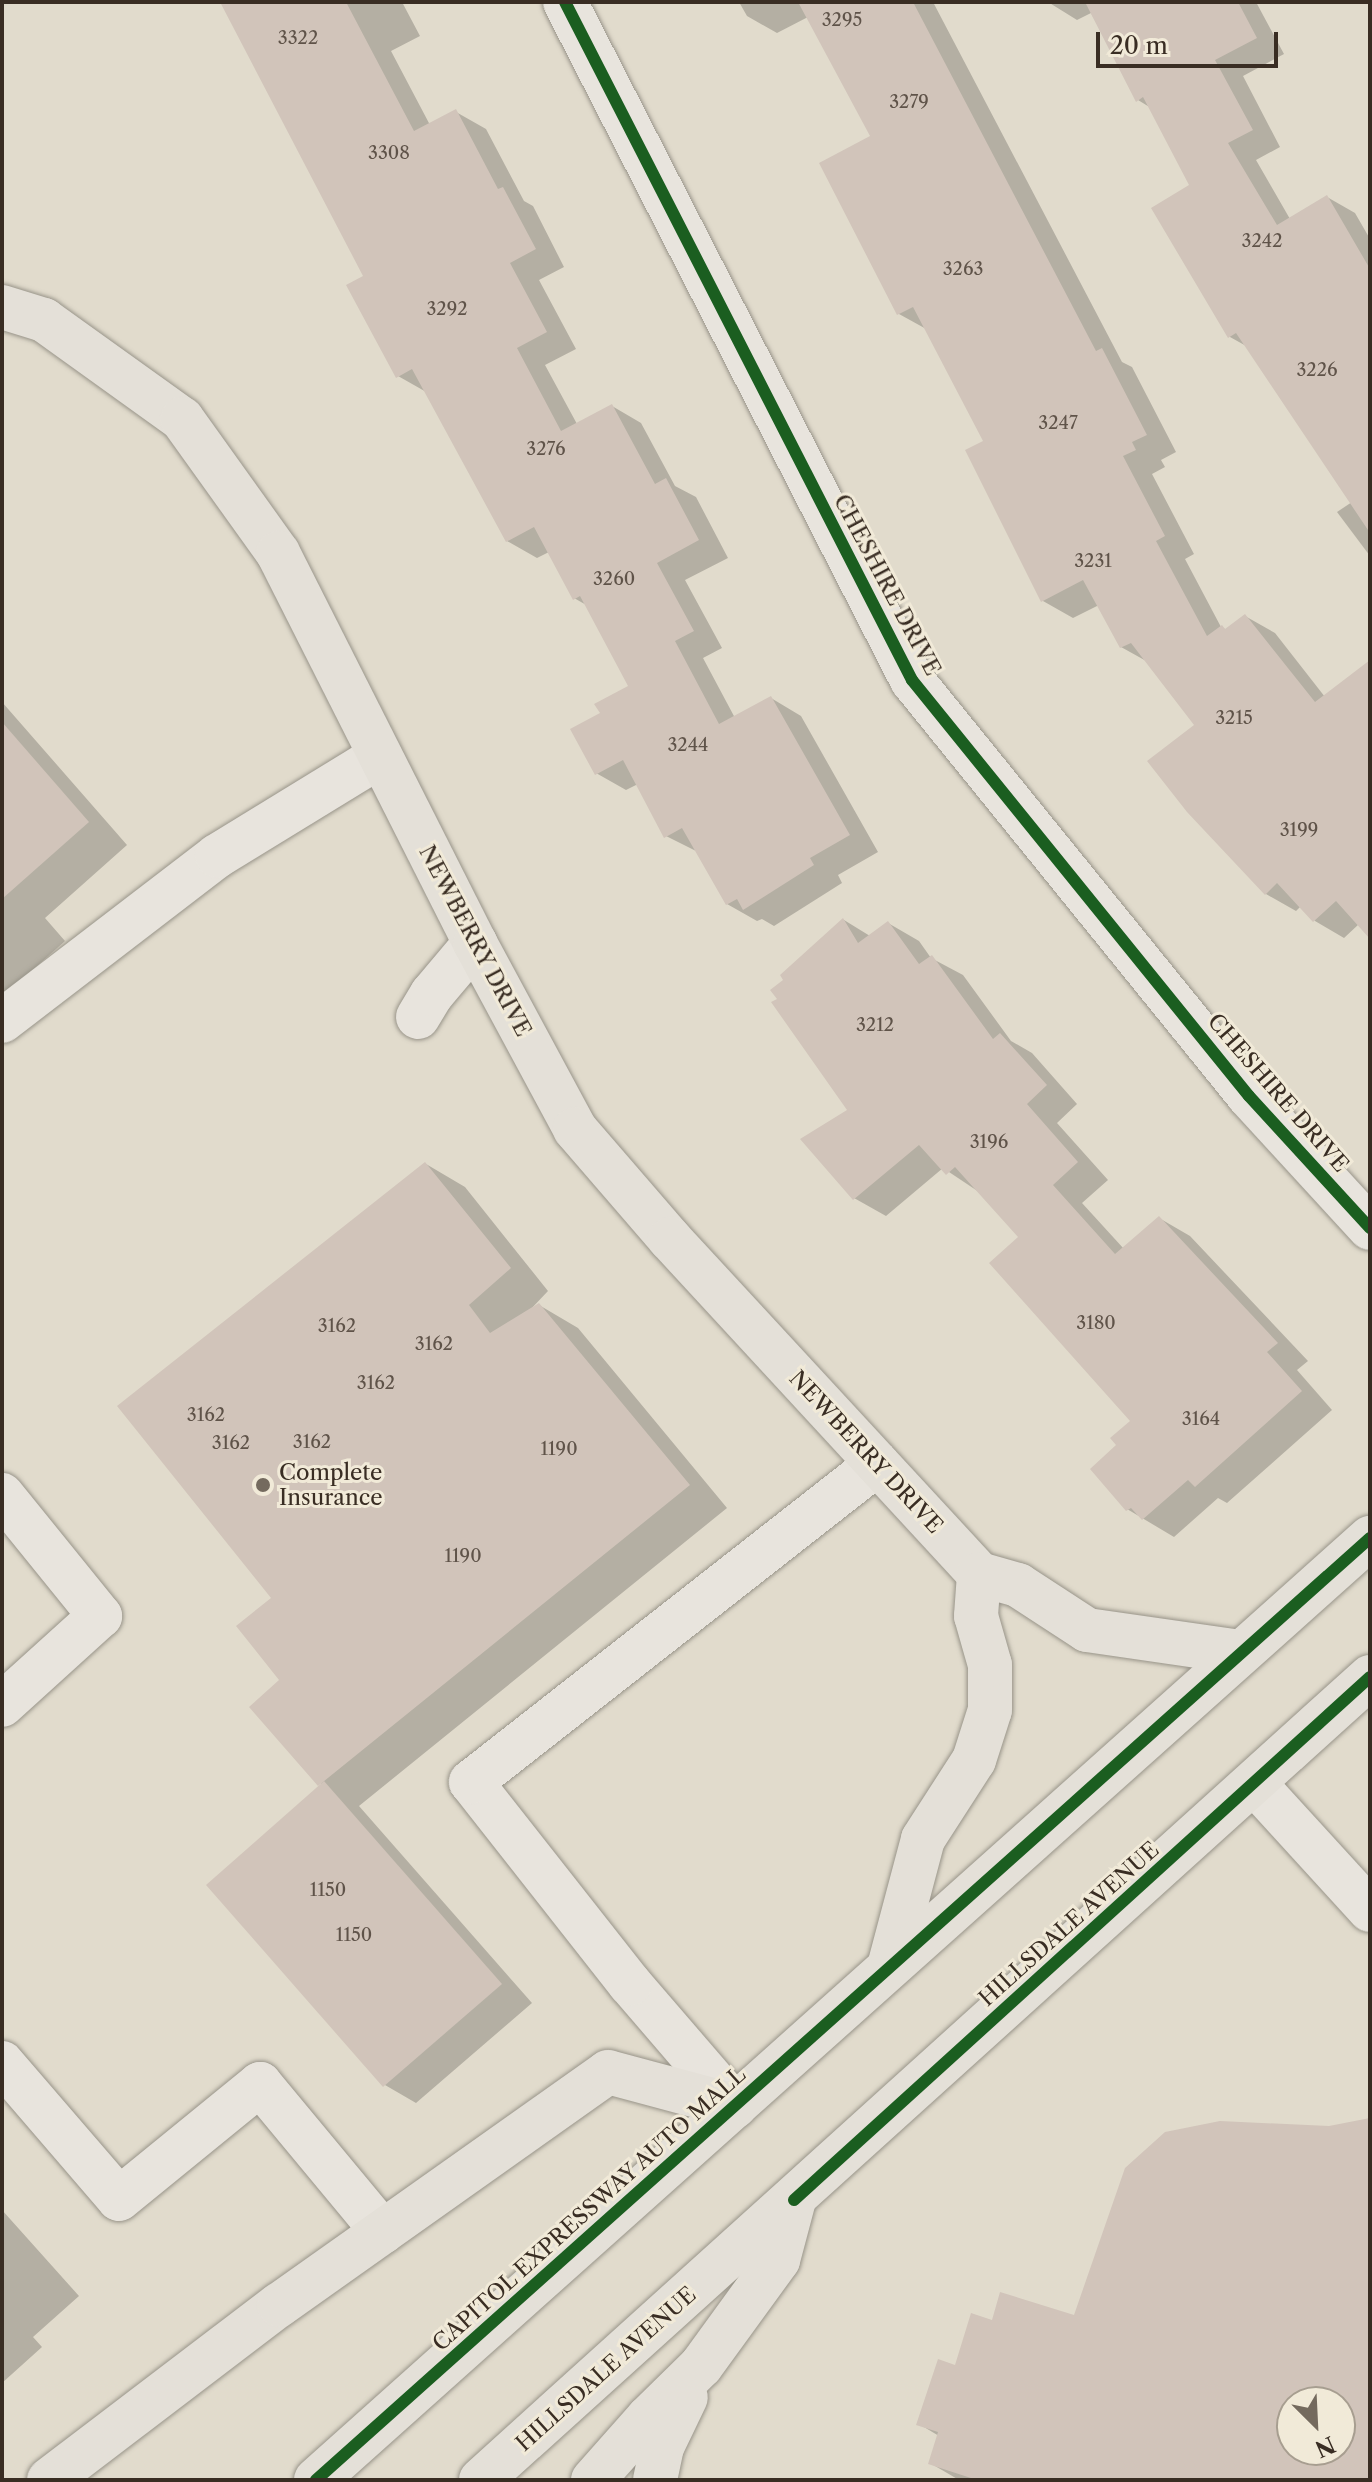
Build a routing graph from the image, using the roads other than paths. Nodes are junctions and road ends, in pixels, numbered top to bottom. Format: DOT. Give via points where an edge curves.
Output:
graph roads {
  1 [pos="565,2"];
  2 [pos="2,307"];
  3 [pos="380,756"];
  4 [pos="475,943"];
  5 [pos="418,1017"];
  6 [pos="2,1021"];
  7 [pos="1370,1228"];
  8 [pos="877,1464"];
  9 [pos="2,1495"];
  10 [pos="1370,1538"];
  11 [pos="979,1574"];
  12 [pos="1240,1652"];
  13 [pos="1370,1677"];
  14 [pos="2,1705"];
  15 [pos="1254,1783"];
  16 [pos="1370,1910"];
  17 [pos="889,1967"];
  18 [pos="2,2063"];
  19 [pos="735,2106"];
  20 [pos="794,2200"];
  21 [pos="383,2232"];
  22 [pos="701,2366"];
  23 [pos="49,2480"];
  24 [pos="316,2480"];
  25 [pos="481,2480"];
  26 [pos="593,2480"];
  27 [pos="655,2480"];
  1 -- 7 [label="street, CHESHIRE DRIVE" via="912,680 1249,1096"];
  2 -- 3 [label="main road, NEWBERRY DRIVE" via="44,320 182,419 278,553"];
  3 -- 4 [label="main road, NEWBERRY DRIVE"];
  3 -- 6 [label="street" via="217,856"];
  4 -- 5 [label="street"];
  4 -- 8 [label="main road, NEWBERRY DRIVE" via="575,1129"];
  8 -- 11 [label="main road, NEWBERRY DRIVE"];
  8 -- 19 [label="street" via="471,1782 630,1984"];
  9 -- 14 [label="street" via="100,1616"];
  10 -- 12 [label="main road"];
  11 -- 12 [label="main road" via="1018,1585 1087,1630"];
  11 -- 17 [label="main road" via="976,1616 990,1665 990,1710 974,1760 923,1839"];
  12 -- 17 [label="main road"];
  13 -- 15 [label="main road, HILLSDALE AVENUE"];
  15 -- 16 [label="street"];
  15 -- 20 [label="main road, HILLSDALE AVENUE"];
  17 -- 19 [label="main road, CAPITOL EXPRESSWAY AUTO MALL"];
  18 -- 21 [label="street" via="119,2199 260,2084"];
  19 -- 21 [label="main road" via="608,2072"];
  19 -- 24 [label="main road, CAPITOL EXPRESSWAY AUTO MALL"];
  20 -- 22 [label="main road" via="778,2260"];
  20 -- 25 [label="main road, HILLSDALE AVENUE"];
  21 -- 23 [label="main road"];
  22 -- 26 [label="main road"];
  22 -- 27 [label="main road" via="662,2447"];
}
